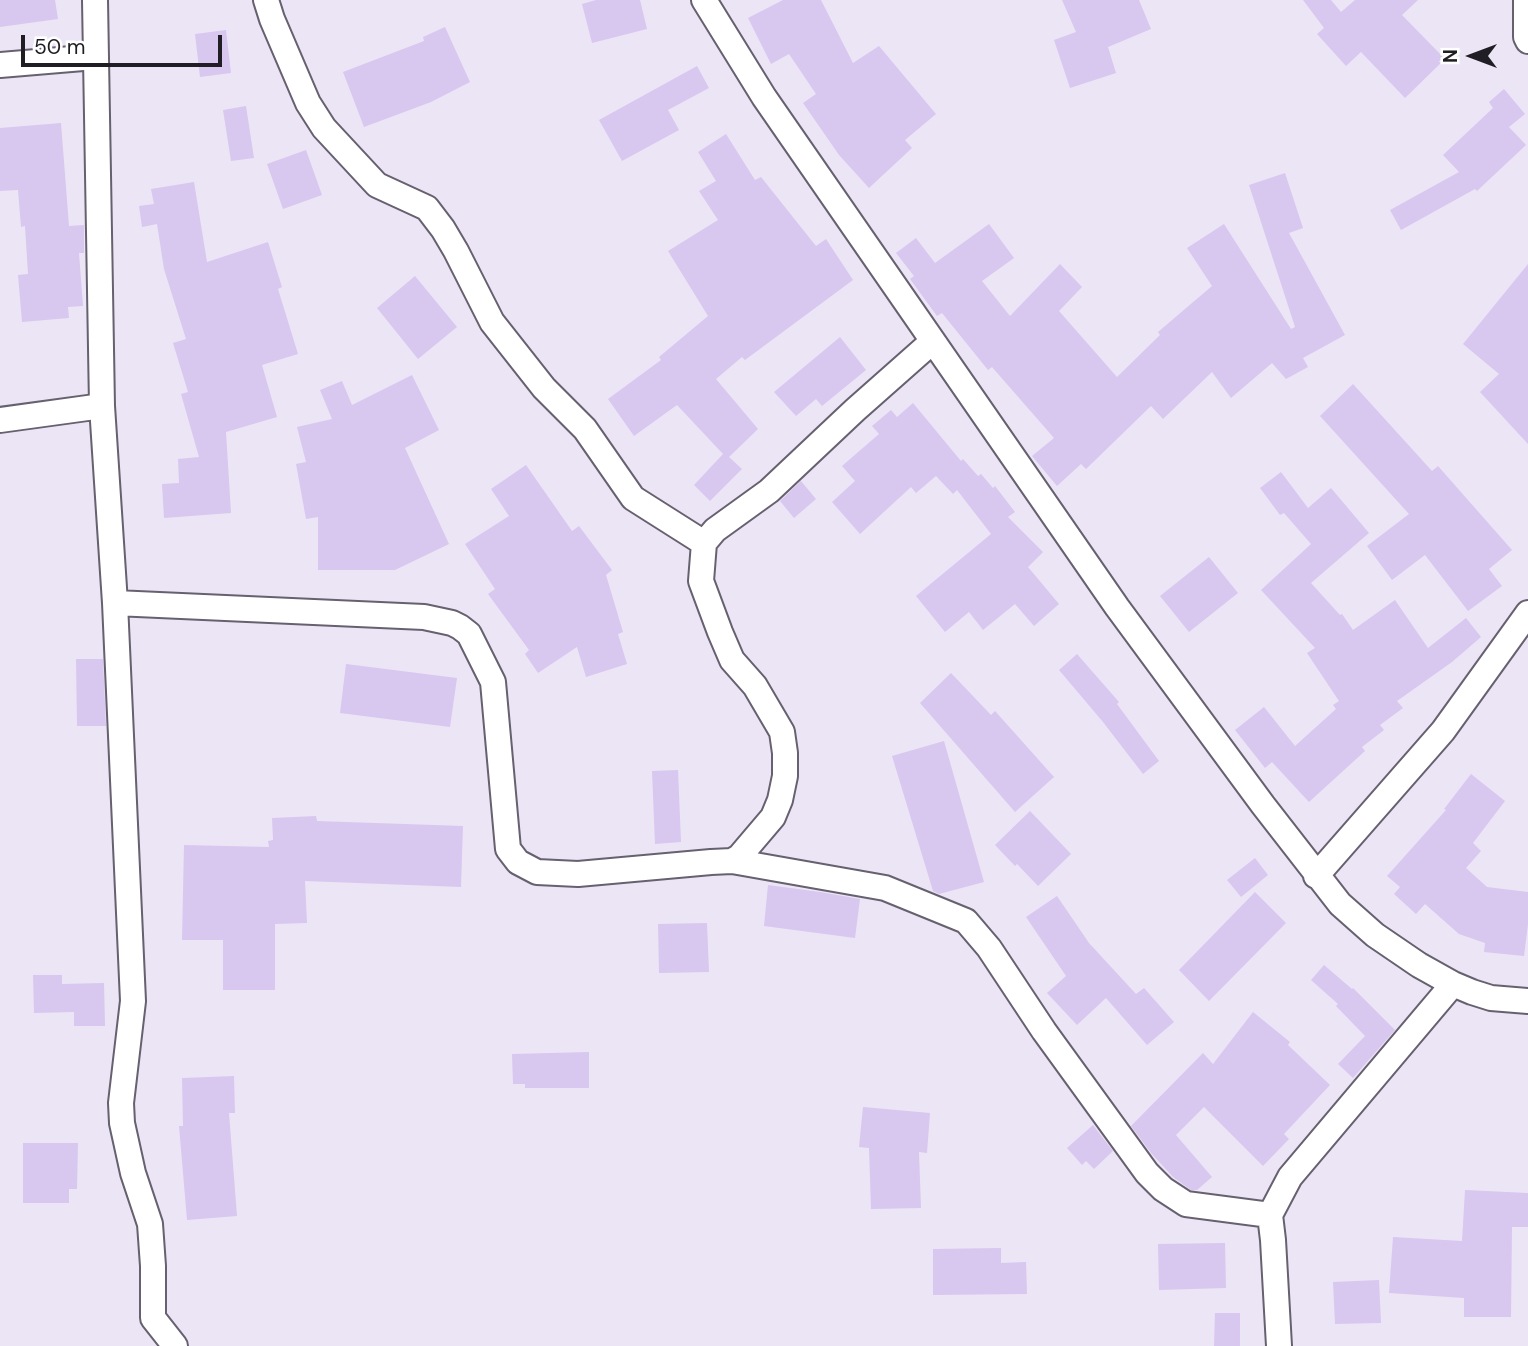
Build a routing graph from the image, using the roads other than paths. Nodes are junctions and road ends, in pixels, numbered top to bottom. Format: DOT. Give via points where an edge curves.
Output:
graph roads {
  1 [pos="95,0"];
  2 [pos="266,0"];
  3 [pos="704,0"];
  4 [pos="1526,0"];
  5 [pos="1528,41"];
  6 [pos="95,57"];
  7 [pos="0,65"];
  8 [pos="933,341"];
  9 [pos="103,407"];
  10 [pos="0,420"];
  11 [pos="704,543"];
  12 [pos="115,603"];
  13 [pos="1528,613"];
  14 [pos="732,861"];
  15 [pos="1317,876"];
  16 [pos="1454,984"];
  17 [pos="1528,1001"];
  18 [pos="1270,1215"];
  19 [pos="175,1346"];
  20 [pos="1279,1346"];
  1 -- 6 [label="street"];
  2 -- 11 [label="street" via="308,103 324,128 377,185 427,208 492,322 544,388 585,429 633,498"];
  3 -- 8 [label="street" via="764,97"];
  4 -- 5 [label="street"];
  6 -- 7 [label="street"];
  6 -- 9 [label="street"];
  8 -- 11 [label="street" via="769,491"];
  8 -- 15 [label="street" via="1117,607"];
  9 -- 10 [label="street"];
  9 -- 12 [label="street"];
  11 -- 14 [label="street" via="701,581 720,632 732,660 755,686 782,732 785,753 785,776 773,817"];
  12 -- 14 [label="street" via="424,617 452,623 469,634 494,682 508,849 517,862 537,872 578,874"];
  12 -- 19 [label="street" via="133,1001 122,1123 150,1224 153,1318"];
  13 -- 15 [label="street" via="1443,731"];
  14 -- 18 [label="street" via="885,888 966,921 1163,1189 1186,1204"];
  15 -- 16 [label="street" via="1375,935"];
  16 -- 17 [label="street" via="1491,998"];
  16 -- 18 [label="street" via="1290,1177"];
  18 -- 20 [label="street"];
}
